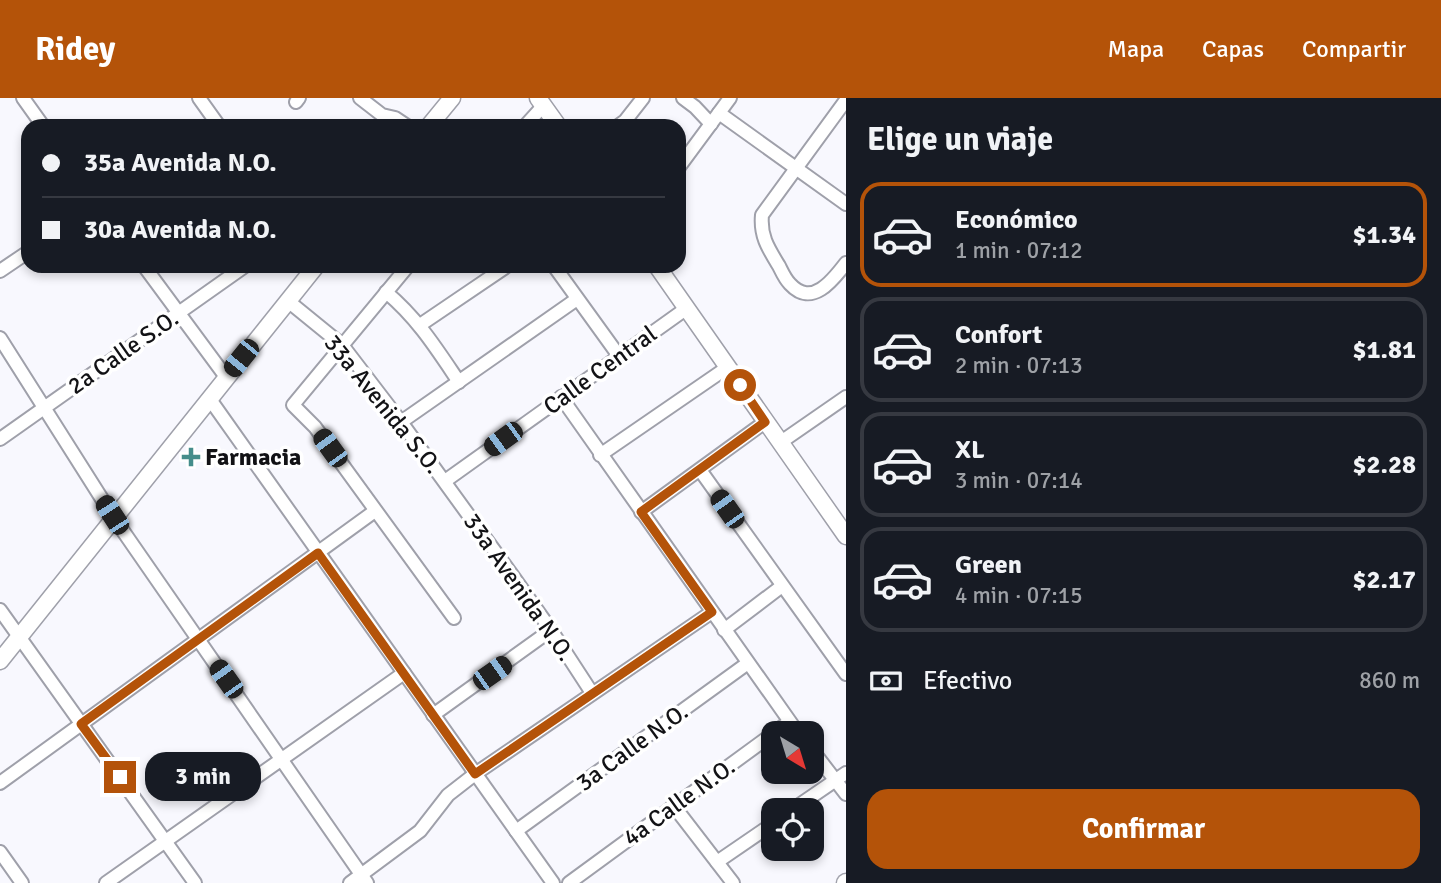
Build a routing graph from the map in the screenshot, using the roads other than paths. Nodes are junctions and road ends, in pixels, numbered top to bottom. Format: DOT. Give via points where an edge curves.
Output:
graph roads {
  1 [pos="23,98"];
  2 [pos="199,98"];
  3 [pos="360,98"];
  4 [pos="452,98"];
  5 [pos="643,98"];
  6 [pos="683,98"];
  7 [pos="730,98"];
  8 [pos="541,100"];
  9 [pos="846,100"];
  10 [pos="719,113"];
  11 [pos="38,119"];
  12 [pos="210,119"];
  13 [pos="396,119"];
  14 [pos="435,119"];
  15 [pos="529,119"];
  16 [pos="553,119"];
  17 [pos="627,119"];
  18 [pos="711,124"];
  19 [pos="686,158"];
  20 [pos="796,168"];
  21 [pos="846,204"];
  22 [pos="21,257"];
  23 [pos="846,263"];
  24 [pos="0,271"];
  25 [pos="149,273"];
  26 [pos="235,273"];
  27 [pos="310,273"];
  28 [pos="402,273"];
  29 [pos="497,273"];
  30 [pos="559,273"];
  31 [pos="662,273"];
  32 [pos="386,292"];
  33 [pos="577,299"];
  34 [pos="288,301"];
  35 [pos="687,308"];
  36 [pos="178,313"];
  37 [pos="420,325"];
  38 [pos="0,338"];
  39 [pos="342,345"];
  40 [pos="618,356"];
  41 [pos="728,367"];
  42 [pos="226,377"];
  43 [pos="459,382"];
  44 [pos="561,397"];
  45 [pos="846,397"];
  46 [pos="209,398"];
  47 [pos="43,408"];
  48 [pos="401,422"];
  49 [pos="765,422"];
  50 [pos="0,439"];
  51 [pos="780,442"];
  52 [pos="600,455"];
  53 [pos="700,470"];
  54 [pos="445,481"];
  55 [pos="375,510"];
  56 [pos="641,512"];
  57 [pos="114,518"];
  58 [pos="846,536"];
  59 [pos="318,553"];
  60 [pos="782,586"];
  61 [pos="0,610"];
  62 [pos="712,612"];
  63 [pos="454,618"];
  64 [pos="551,630"];
  65 [pos="724,630"];
  66 [pos="18,637"];
  67 [pos="198,639"];
  68 [pos="0,661"];
  69 [pos="747,663"];
  70 [pos="404,673"];
  71 [pos="846,674"];
  72 [pos="592,693"];
  73 [pos="433,715"];
  74 [pos="788,721"];
  75 [pos="81,724"];
  76 [pos="761,742"];
  77 [pos="281,760"];
  78 [pos="824,761"];
  79 [pos="475,774"];
  80 [pos="841,776"];
  81 [pos="0,783"];
  82 [pos="846,794"];
  83 [pos="809,798"];
  84 [pos="673,805"];
  85 [pos="516,831"];
  86 [pos="761,832"];
  87 [pos="165,841"];
  88 [pos="0,852"];
  89 [pos="717,862"];
  90 [pos="364,879"];
  91 [pos="22,883"];
  92 [pos="106,883"];
  93 [pos="195,883"];
  94 [pos="350,883"];
  95 [pos="553,883"];
  96 [pos="569,883"];
  97 [pos="733,883"];
  1 -- 11 [label="street"];
  2 -- 12 [label="street"];
  3 -- 13 [label="street" via="382,115"];
  4 -- 14 [label="main road"];
  5 -- 17 [label="street"];
  6 -- 18 [label="street"];
  7 -- 10 [label="street"];
  8 -- 15 [label="street"];
  8 -- 16 [label="main road"];
  9 -- 20 [label="street"];
  10 -- 18 [label="street"];
  10 -- 20 [label="street"];
  18 -- 19 [label="street"];
  20 -- 21 [label="street"];
  20 -- 23 [label="street" via="762,215 765,242 798,291 824,289"];
  22 -- 24 [label="street"];
  25 -- 36 [label="street"];
  26 -- 36 [label="street, 2a Calle S.O."];
  27 -- 34 [label="main road"];
  28 -- 32 [label="street"];
  29 -- 37 [label="street"];
  30 -- 33 [label="street"];
  31 -- 35 [label="main road"];
  32 -- 37 [label="street"];
  32 -- 39 [label="street"];
  33 -- 40 [label="street"];
  33 -- 43 [label="street"];
  34 -- 39 [label="street, 33a Avenida S.O."];
  34 -- 42 [label="main road"];
  35 -- 40 [label="street, Calle Central"];
  35 -- 41 [label="main road"];
  36 -- 42 [label="street"];
  36 -- 47 [label="street, 2a Calle S.O."];
  37 -- 43 [label="street"];
  38 -- 47 [label="street"];
  39 -- 48 [label="street, 33a Avenida S.O."];
  39 -- 55 [label="street" via="293,405 315,427"];
  40 -- 44 [label="street, Calle Central"];
  41 -- 49 [label="main road"];
  41 -- 52 [label="street"];
  42 -- 46 [label="main road"];
  43 -- 48 [label="street"];
  44 -- 52 [label="street"];
  44 -- 54 [label="street, Calle Central"];
  45 -- 51 [label="street"];
  46 -- 57 [label="main road"];
  46 -- 59 [label="street"];
  47 -- 50 [label="street, 2a Calle S.O."];
  47 -- 57 [label="street"];
  48 -- 54 [label="street, 33a Avenida S.O."];
  49 -- 51 [label="main road"];
  49 -- 53 [label="street"];
  51 -- 58 [label="main road"];
  52 -- 56 [label="street"];
  53 -- 56 [label="street"];
  53 -- 60 [label="street"];
  54 -- 64 [label="street, 33a Avenida N.O."];
  55 -- 59 [label="street"];
  55 -- 63 [label="street"];
  56 -- 62 [label="street"];
  57 -- 66 [label="main road"];
  57 -- 67 [label="street"];
  59 -- 67 [label="street"];
  59 -- 70 [label="street"];
  60 -- 65 [label="street"];
  60 -- 71 [label="street"];
  61 -- 66 [label="street"];
  62 -- 65 [label="street"];
  62 -- 72 [label="street"];
  64 -- 72 [label="street, 33a Avenida N.O."];
  64 -- 73 [label="street"];
  65 -- 69 [label="street"];
  66 -- 68 [label="main road"];
  66 -- 75 [label="street"];
  67 -- 75 [label="street"];
  67 -- 77 [label="street"];
  69 -- 74 [label="street"];
  69 -- 85 [label="street, 3a Calle N.O."];
  70 -- 73 [label="street"];
  70 -- 77 [label="street"];
  72 -- 79 [label="street"];
  73 -- 79 [label="street"];
  75 -- 81 [label="street"];
  75 -- 87 [label="street"];
  76 -- 84 [label="street, 4a Calle N.O."];
  77 -- 87 [label="street"];
  77 -- 90 [label="street"];
  78 -- 80 [label="street"];
  79 -- 85 [label="street"];
  79 -- 90 [label="street"];
  80 -- 82 [label="street"];
  80 -- 83 [label="street"];
  84 -- 89 [label="street"];
  84 -- 96 [label="street, 4a Calle N.O."];
  85 -- 95 [label="street"];
  86 -- 89 [label="street"];
  87 -- 92 [label="street"];
  87 -- 93 [label="street"];
  88 -- 91 [label="street"];
  89 -- 97 [label="street"];
  90 -- 94 [label="street"];
}
